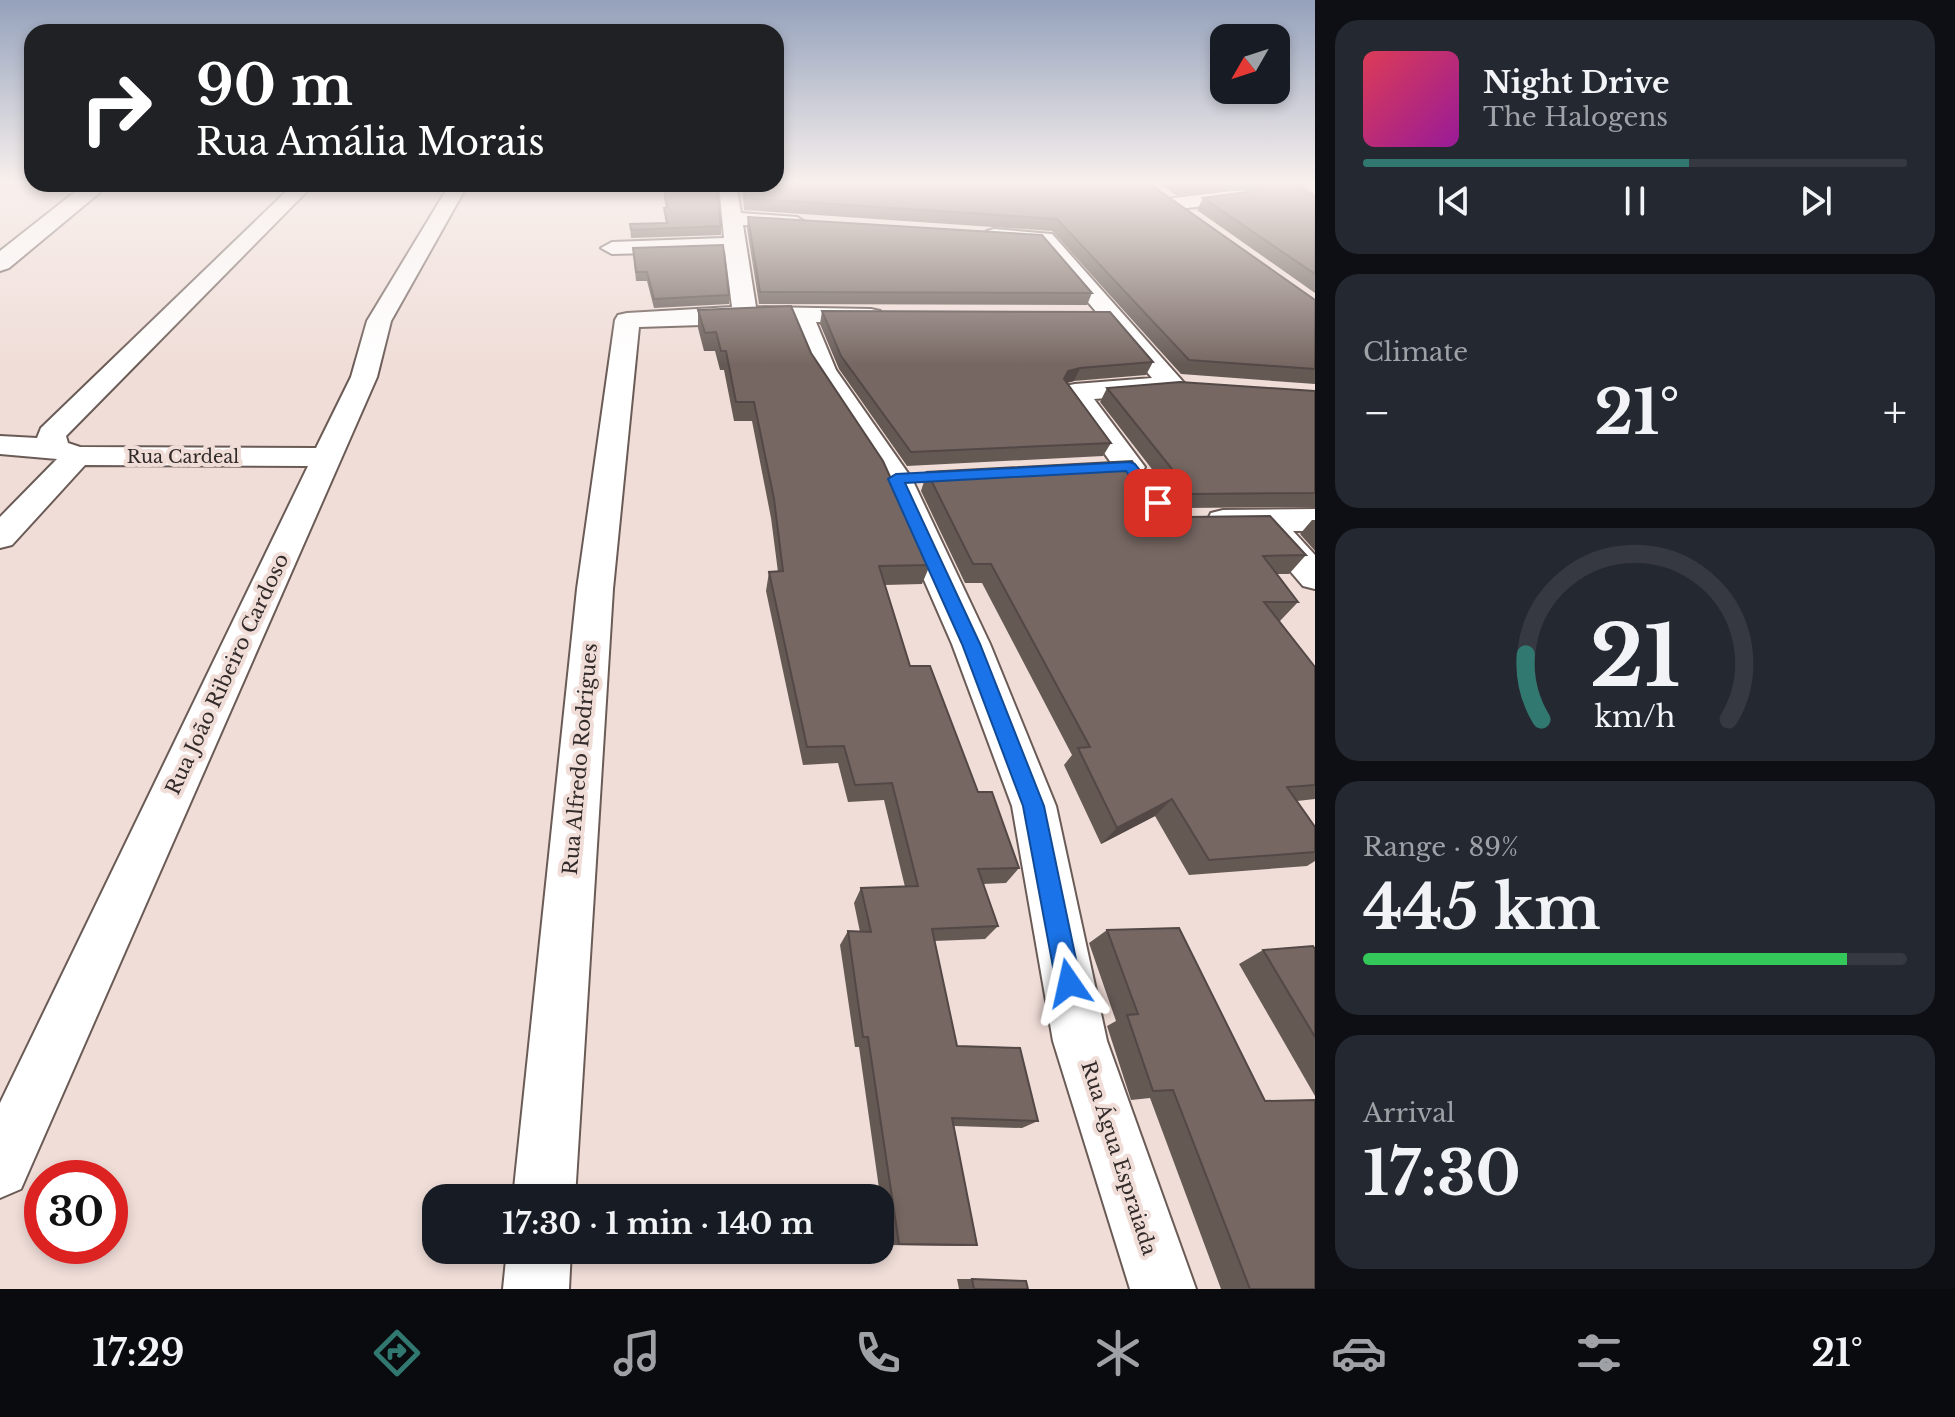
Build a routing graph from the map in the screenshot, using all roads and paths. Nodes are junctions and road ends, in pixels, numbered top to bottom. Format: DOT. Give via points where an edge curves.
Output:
graph roads {
  1 [pos="24,244"];
  2 [pos="249,244"];
  3 [pos="424,244"];
  4 [pos="730,244"];
  5 [pos="735,244"];
  6 [pos="1051,244"];
  7 [pos="612,248"];
  8 [pos="0,263"];
  9 [pos="745,314"];
  10 [pos="1082,315"];
  11 [pos="1114,315"];
  12 [pos="801,316"];
  13 [pos="895,316"];
  14 [pos="1172,385"];
  15 [pos="1201,387"];
  16 [pos="0,445"];
  17 [pos="61,446"];
  18 [pos="327,457"];
  19 [pos="1125,475"];
  20 [pos="1315,520"];
  21 [pos="1265,521"];
  22 [pos="1187,522"];
  23 [pos="0,537"];
  24 [pos="1315,577"];
  25 [pos="0,1168"];
  26 [pos="545,1184"];
  27 [pos="538,1264"];
  28 [pos="536,1289"];
  29 [pos="1163,1289"];
  1 -- 8 [label="street"];
  2 -- 17 [label="street"];
  3 -- 18 [label="street, Rua João Ribeiro Cardoso" via="379,321 364,377"];
  4 -- 7 [label="street"];
  5 -- 9 [label="street"];
  6 -- 11 [label="street"];
  9 -- 12 [label="street"];
  9 -- 26 [label="street, Rua Alfredo Rodrigues" via="627,320 595,589"];
  10 -- 11 [label="street"];
  11 -- 14 [label="street"];
  12 -- 13 [label="street"];
  12 -- 29 [label="street, Rua Água Espraiada" via="823,370 911,478 1034,806 1080,1041"];
  14 -- 15 [label="street"];
  14 -- 19 [label="street" via="1075,392"];
  16 -- 17 [label="street, Rua Cardeal"];
  17 -- 18 [label="street, Rua Cardeal"];
  17 -- 23 [label="street"];
  18 -- 25 [label="street, Rua João Ribeiro Cardoso"];
  20 -- 21 [label="street"];
  21 -- 22 [label="street"];
  21 -- 24 [label="street"];
  27 -- 28 [label="street"];
}
